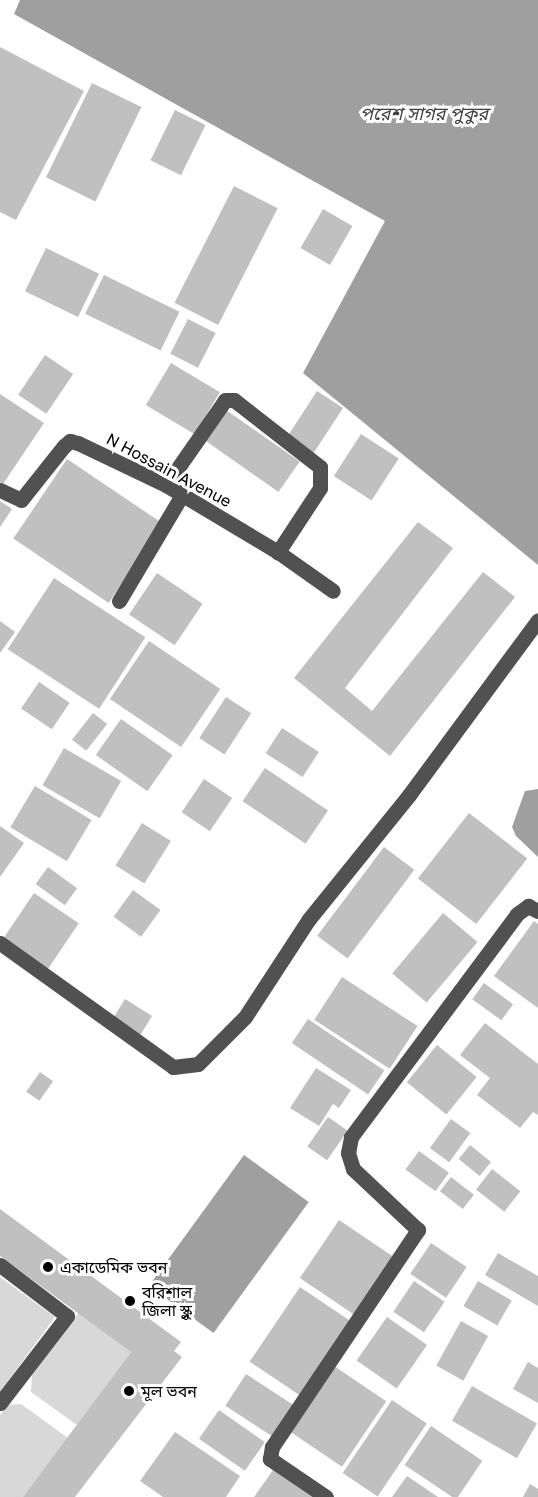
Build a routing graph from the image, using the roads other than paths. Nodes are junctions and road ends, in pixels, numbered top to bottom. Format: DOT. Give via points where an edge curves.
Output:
graph roads {
  1 [pos="166,485"];
  2 [pos="0,490"];
  3 [pos="182,495"];
  4 [pos="278,552"];
  5 [pos="333,591"];
  6 [pos="119,602"];
  7 [pos="538,620"];
  8 [pos="538,910"];
  9 [pos="0,943"];
  10 [pos="0,1265"];
  11 [pos="0,1402"];
  12 [pos="326,1497"];
  1 -- 2 [label="street, N Hossain Avenue" via="70,441 21,500"];
  1 -- 3 [label="street, N Hossain Avenue"];
  1 -- 4 [label="street" via="225,400 234,400 320,467 320,488"];
  3 -- 4 [label="street, N Hossain Avenue"];
  3 -- 6 [label="street"];
  4 -- 5 [label="street, N Hossain Avenue"];
  7 -- 9 [label="street" via="409,795 309,919 245,1017 198,1064 173,1067"];
  8 -- 12 [label="street" via="528,906 517,914 351,1137 348,1153 353,1169 418,1230 272,1447 270,1459"];
  10 -- 11 [label="street" via="67,1316"];
}
